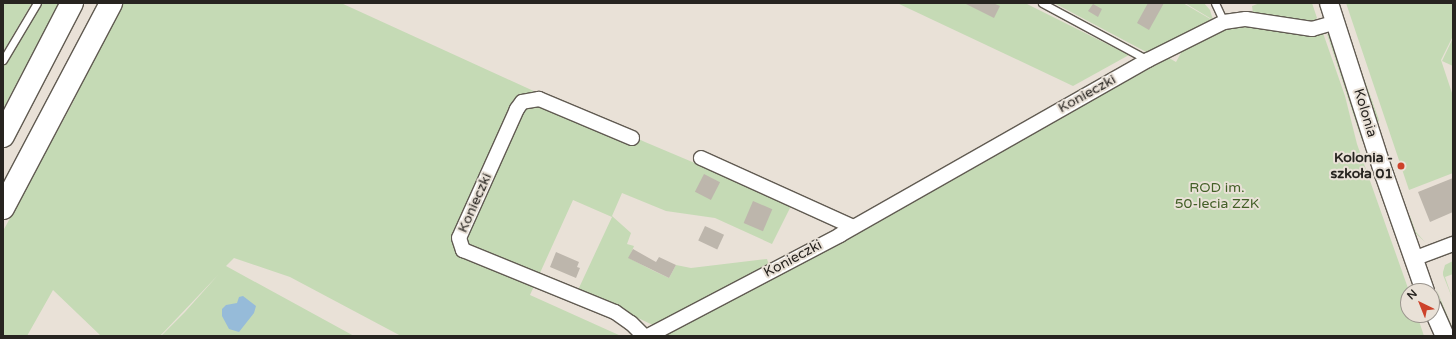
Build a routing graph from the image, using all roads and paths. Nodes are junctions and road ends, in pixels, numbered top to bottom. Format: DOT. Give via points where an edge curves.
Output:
graph roads {
  1 [pos="37,3"];
  2 [pos="72,3"];
  3 [pos="111,3"];
  4 [pos="1042,3"];
  5 [pos="1216,3"];
  6 [pos="1329,3"];
  7 [pos="1224,22"];
  8 [pos="1336,22"];
  9 [pos="3,60"];
  10 [pos="1148,60"];
  11 [pos="3,136"];
  12 [pos="632,138"];
  13 [pos="701,158"];
  14 [pos="3,208"];
  15 [pos="853,227"];
  16 [pos="1453,244"];
  17 [pos="1413,259"];
  18 [pos="1422,283"];
  19 [pos="1439,323"];
  20 [pos="644,336"];
  21 [pos="648,336"];
  22 [pos="1445,336"];
  1 -- 9 [label="lane"];
  2 -- 11 [label="main road"];
  3 -- 14 [label="main road"];
  4 -- 10 [label="lane"];
  5 -- 7 [label="lane"];
  6 -- 8 [label="street, Kolonia"];
  7 -- 8 [label="street, Konieczki" via="1246,19 1312,29"];
  7 -- 10 [label="street, Konieczki"];
  8 -- 17 [label="street, Kolonia"];
  10 -- 15 [label="street, Konieczki"];
  12 -- 20 [label="street, Konieczki" via="539,99 522,102 459,238 463,250 615,312 632,323"];
  13 -- 15 [label="street"];
  15 -- 21 [label="street, Konieczki"];
  16 -- 17 [label="street"];
  17 -- 18 [label="street, Kolonia"];
  19 -- 22 [label="street"];
}
